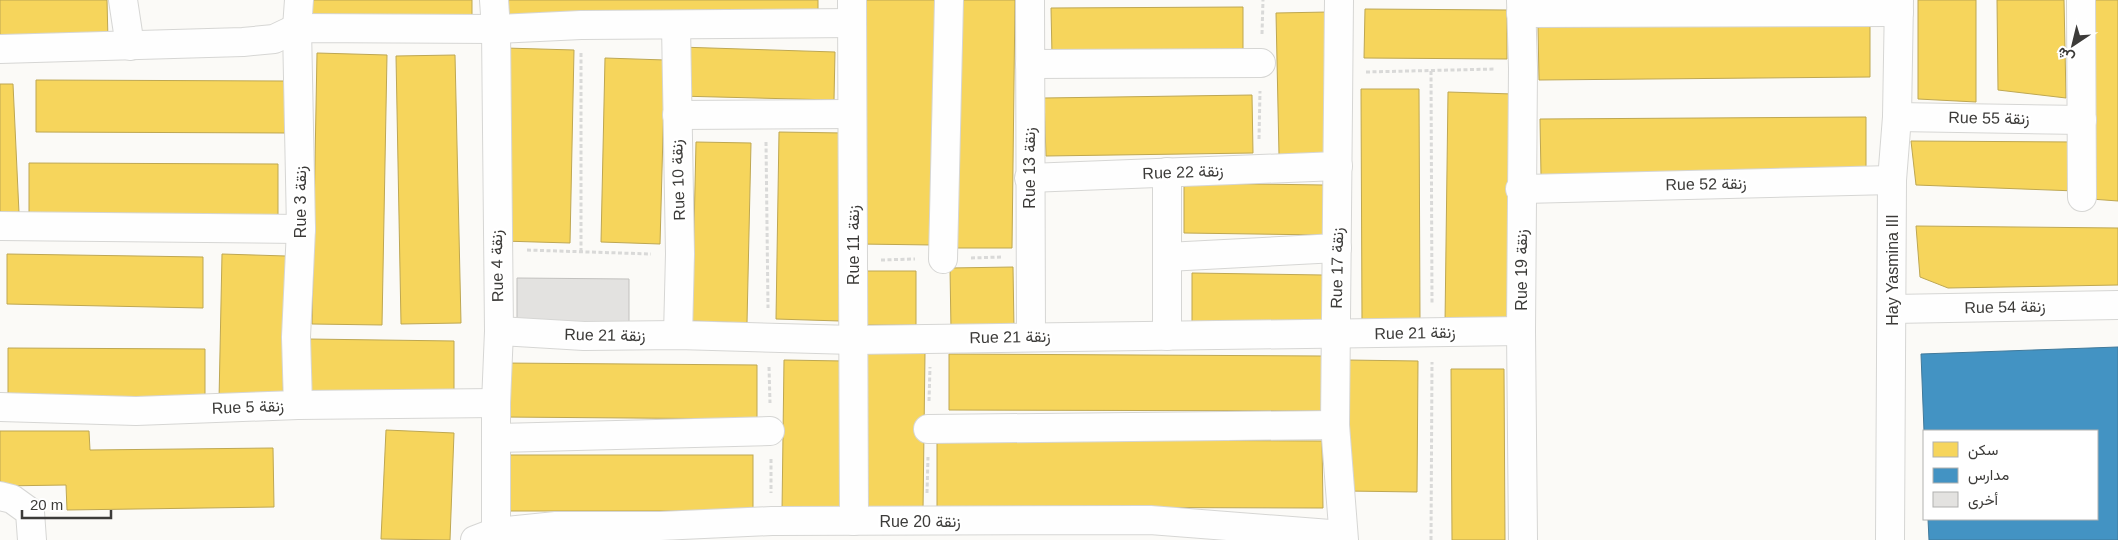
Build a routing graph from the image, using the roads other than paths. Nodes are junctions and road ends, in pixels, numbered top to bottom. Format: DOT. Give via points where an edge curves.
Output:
graph roads {
  1 [pos="123,0"];
  2 [pos="299,0"];
  3 [pos="494,0"];
  4 [pos="949,0"];
  5 [pos="1030,0"];
  6 [pos="1339,0"];
  7 [pos="2082,0"];
  8 [pos="1521,6"];
  9 [pos="1700,6"];
  10 [pos="1899,6"];
  11 [pos="852,11"];
  12 [pos="676,25"];
  13 [pos="297,28"];
  14 [pos="496,29"];
  15 [pos="130,46"];
  16 [pos="0,49"];
  17 [pos="1261,63"];
  18 [pos="1030,64"];
  19 [pos="852,114"];
  20 [pos="677,115"];
  21 [pos="1897,117"];
  22 [pos="2082,120"];
  23 [pos="1338,166"];
  24 [pos="1167,172"];
  25 [pos="1029,178"];
  26 [pos="1892,180"];
  27 [pos="1520,189"];
  28 [pos="2082,197"];
  29 [pos="0,226"];
  30 [pos="301,229"];
  31 [pos="1337,248"];
  32 [pos="1167,257"];
  33 [pos="943,259"];
  34 [pos="2118,305"];
  35 [pos="1892,309"];
  36 [pos="499,331"];
  37 [pos="1521,331"];
  38 [pos="1336,334"];
  39 [pos="678,335"];
  40 [pos="1167,336"];
  41 [pos="1031,337"];
  42 [pos="853,340"];
  43 [pos="496,403"];
  44 [pos="298,405"];
  45 [pos="0,407"];
  46 [pos="1335,425"];
  47 [pos="928,429"];
  48 [pos="770,432"];
  49 [pos="496,438"];
  50 [pos="0,496"];
  51 [pos="854,521"];
  52 [pos="997,530"];
  53 [pos="1151,530"];
  54 [pos="556,533"];
  55 [pos="659,533"];
  56 [pos="486,536"];
  57 [pos="1343,538"];
  58 [pos="32,540"];
  59 [pos="1524,540"];
  60 [pos="1890,540"];
  1 -- 15 [label="street"];
  2 -- 13 [label="street, Rue 3 زنقة"];
  3 -- 14 [label="street, Rue 4 زنقة"];
  4 -- 33 [label="street"];
  5 -- 18 [label="street, Rue 13 زنقة"];
  6 -- 23 [label="street, Rue 17 زنقة"];
  7 -- 22 [label="street"];
  8 -- 9 [label="street"];
  8 -- 27 [label="street, Rue 19 زنقة"];
  9 -- 10 [label="street"];
  10 -- 21 [label="street, Hay Yasmina III"];
  11 -- 12 [label="street"];
  11 -- 19 [label="street, Rue 11 زنقة"];
  12 -- 14 [label="street"];
  12 -- 20 [label="street, Rue 10 زنقة"];
  13 -- 14 [label="street"];
  13 -- 15 [label="street" via="274,39"];
  13 -- 30 [label="street, Rue 3 زنقة"];
  14 -- 36 [label="street, Rue 4 زنقة"];
  15 -- 16 [label="street"];
  17 -- 18 [label="street"];
  18 -- 25 [label="street, Rue 13 زنقة"];
  19 -- 20 [label="street"];
  19 -- 42 [label="street, Rue 11 زنقة"];
  20 -- 39 [label="street, Rue 10 زنقة"];
  21 -- 22 [label="street, Rue 55 زنقة"];
  21 -- 26 [label="street, Hay Yasmina III"];
  22 -- 28 [label="street"];
  23 -- 24 [label="street, Rue 22 زنقة"];
  23 -- 31 [label="street, Rue 17 زنقة"];
  24 -- 25 [label="street, Rue 22 زنقة"];
  24 -- 32 [label="street"];
  25 -- 41 [label="street, Rue 13 زنقة"];
  26 -- 27 [label="street, Rue 52 زنقة"];
  26 -- 35 [label="street, Hay Yasmina III"];
  27 -- 37 [label="street, Rue 19 زنقة"];
  29 -- 30 [label="street"];
  30 -- 44 [label="street, Rue 3 زنقة" via="296,337"];
  31 -- 32 [label="street"];
  31 -- 38 [label="street, Rue 17 زنقة"];
  32 -- 40 [label="street"];
  34 -- 35 [label="street, Rue 54 زنقة"];
  35 -- 60 [label="street, Hay Yasmina III"];
  36 -- 39 [label="street, Rue 21 زنقة" via="584,336"];
  36 -- 43 [label="street, Rue 4 زنقة"];
  37 -- 38 [label="street, Rue 21 زنقة"];
  37 -- 59 [label="street, Rue 19 زنقة"];
  38 -- 40 [label="street, Rue 21 زنقة"];
  38 -- 46 [label="street, Rue 17 زنقة"];
  39 -- 42 [label="street, Rue 21 زنقة"];
  40 -- 41 [label="street, Rue 21 زنقة"];
  41 -- 42 [label="street, Rue 21 زنقة"];
  42 -- 51 [label="street, Rue 11 زنقة"];
  43 -- 44 [label="street, Rue 5 زنقة"];
  43 -- 49 [label="street, Rue 4 زنقة"];
  44 -- 45 [label="street, Rue 5 زنقة" via="136,411"];
  46 -- 47 [label="street"];
  46 -- 57 [label="street, Rue 17 زنقة"];
  48 -- 49 [label="street"];
  49 -- 56 [label="street, Rue 4 زنقة"];
  50 -- 58 [label="street" via="12,499 30,512"];
  51 -- 52 [label="street, Rue 20 زنقة"];
  51 -- 55 [label="street, Rue 20 زنقة"];
  52 -- 53 [label="street, Rue 20 زنقة"];
  53 -- 57 [label="street, Rue 20 زنقة"];
  54 -- 55 [label="street, Rue 20 زنقة"];
  54 -- 56 [label="street, Rue 20 زنقة"];
}
